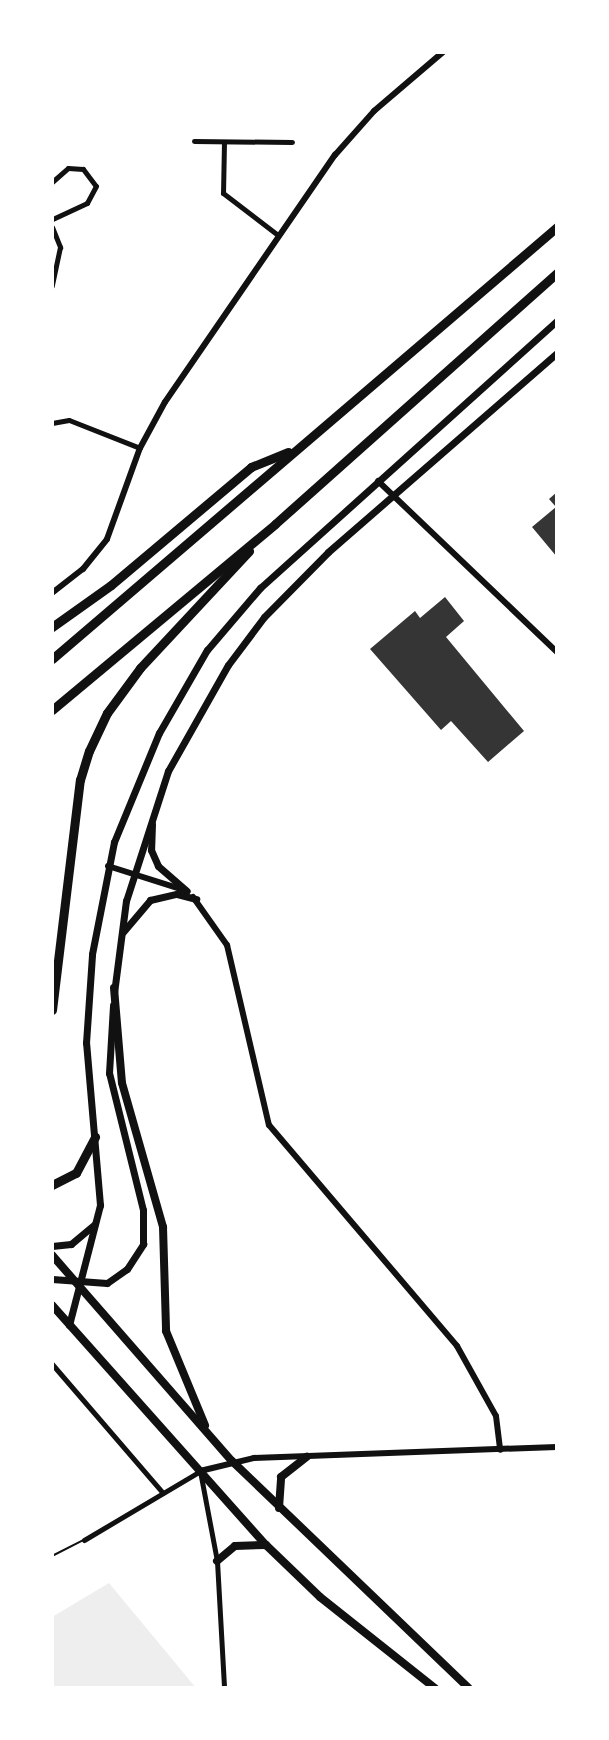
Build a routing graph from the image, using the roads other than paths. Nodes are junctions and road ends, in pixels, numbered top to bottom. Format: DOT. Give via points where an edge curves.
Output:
graph roads {
  1 [pos="443,52"];
  2 [pos="194,141"];
  3 [pos="224,142"];
  4 [pos="292,142"];
  5 [pos="52,182"];
  6 [pos="52,219"];
  7 [pos="52,227"];
  8 [pos="557,227"];
  9 [pos="278,235"];
  10 [pos="557,273"];
  11 [pos="52,286"];
  12 [pos="557,321"];
  13 [pos="557,353"];
  14 [pos="52,423"];
  15 [pos="140,448"];
  16 [pos="295,450"];
  17 [pos="378,481"];
  18 [pos="391,496"];
  19 [pos="275,524"];
  20 [pos="52,593"];
  21 [pos="52,627"];
  22 [pos="557,652"];
  23 [pos="52,659"];
  24 [pos="52,710"];
  25 [pos="153,814"];
  26 [pos="108,866"];
  27 [pos="133,872"];
  28 [pos="187,891"];
  29 [pos="196,899"];
  30 [pos="122,934"];
  31 [pos="61,951"];
  32 [pos="114,988"];
  33 [pos="52,989"];
  34 [pos="52,1010"];
  35 [pos="95,1137"];
  36 [pos="52,1185"];
  37 [pos="99,1219"];
  38 [pos="52,1246"];
  39 [pos="52,1255"];
  40 [pos="52,1279"];
  41 [pos="76,1284"];
  42 [pos="52,1305"];
  43 [pos="69,1325"];
  44 [pos="52,1364"];
  45 [pos="209,1433"];
  46 [pos="557,1447"];
  47 [pos="500,1450"];
  48 [pos="307,1457"];
  49 [pos="232,1461"];
  50 [pos="200,1471"];
  51 [pos="163,1493"];
  52 [pos="279,1509"];
  53 [pos="84,1540"];
  54 [pos="266,1545"];
  55 [pos="52,1556"];
  56 [pos="217,1561"];
  57 [pos="224,1688"];
  58 [pos="435,1688"];
  59 [pos="469,1688"];
  1 -- 9 [label="street" via="356,130"];
  2 -- 3 [label="street"];
  3 -- 4 [label="street"];
  3 -- 9 [label="street" via="223,193"];
  5 -- 6 [label="street" via="68,168 83,169 96,186 87,203"];
  7 -- 11 [label="street" via="60,247"];
  8 -- 16 [label="highway"];
  9 -- 15 [label="street" via="165,402"];
  10 -- 19 [label="highway"];
  12 -- 17 [label="main road"];
  13 -- 18 [label="main road"];
  14 -- 15 [label="street" via="69,420"];
  15 -- 20 [label="street" via="107,539 83,569"];
  16 -- 21 [label="highway" via="251,467 111,585"];
  16 -- 23 [label="highway"];
  17 -- 18 [label="street"];
  17 -- 26 [label="main road" via="260,588 207,650 176,698 140,774"];
  18 -- 22 [label="street"];
  18 -- 25 [label="main road" via="328,552 244,643 185,737"];
  19 -- 24 [label="highway"];
  19 -- 31 [label="highway" via="140,668 107,713 80,780"];
  25 -- 27 [label="main road"];
  25 -- 28 [label="main road" via="151,850 168,878"];
  26 -- 27 [label="street"];
  26 -- 35 [label="main road" via="86,1015"];
  27 -- 28 [label="street"];
  27 -- 30 [label="main road"];
  28 -- 29 [label="street"];
  29 -- 30 [label="main road" via="177,894 150,900"];
  29 -- 47 [label="street" via="227,945 269,1125 457,1346 496,1416"];
  30 -- 32 [label="main road"];
  31 -- 33 [label="highway"];
  31 -- 34 [label="highway"];
  32 -- 41 [label="main road" via="109,1073 145,1231 137,1257 117,1278"];
  32 -- 45 [label="highway" via="122,1083 163,1227 166,1331"];
  35 -- 36 [label="highway" via="76,1173"];
  35 -- 37 [label="main road"];
  37 -- 38 [label="main road" via="80,1239"];
  37 -- 41 [label="main road"];
  39 -- 41 [label="highway"];
  40 -- 41 [label="main road"];
  41 -- 43 [label="main road"];
  41 -- 45 [label="highway"];
  42 -- 43 [label="highway"];
  43 -- 50 [label="highway"];
  44 -- 51 [label="street"];
  45 -- 49 [label="highway"];
  46 -- 47 [label="street"];
  47 -- 48 [label="street"];
  48 -- 49 [label="street"];
  48 -- 52 [label="highway" via="281,1477"];
  49 -- 50 [label="street"];
  49 -- 52 [label="highway"];
  50 -- 51 [label="street"];
  50 -- 54 [label="highway"];
  50 -- 56 [label="street"];
  51 -- 53 [label="street"];
  52 -- 59 [label="highway"];
  53 -- 55 [label="lane"];
  54 -- 56 [label="highway" via="235,1546"];
  54 -- 58 [label="highway" via="320,1597"];
  56 -- 57 [label="street"];
}
